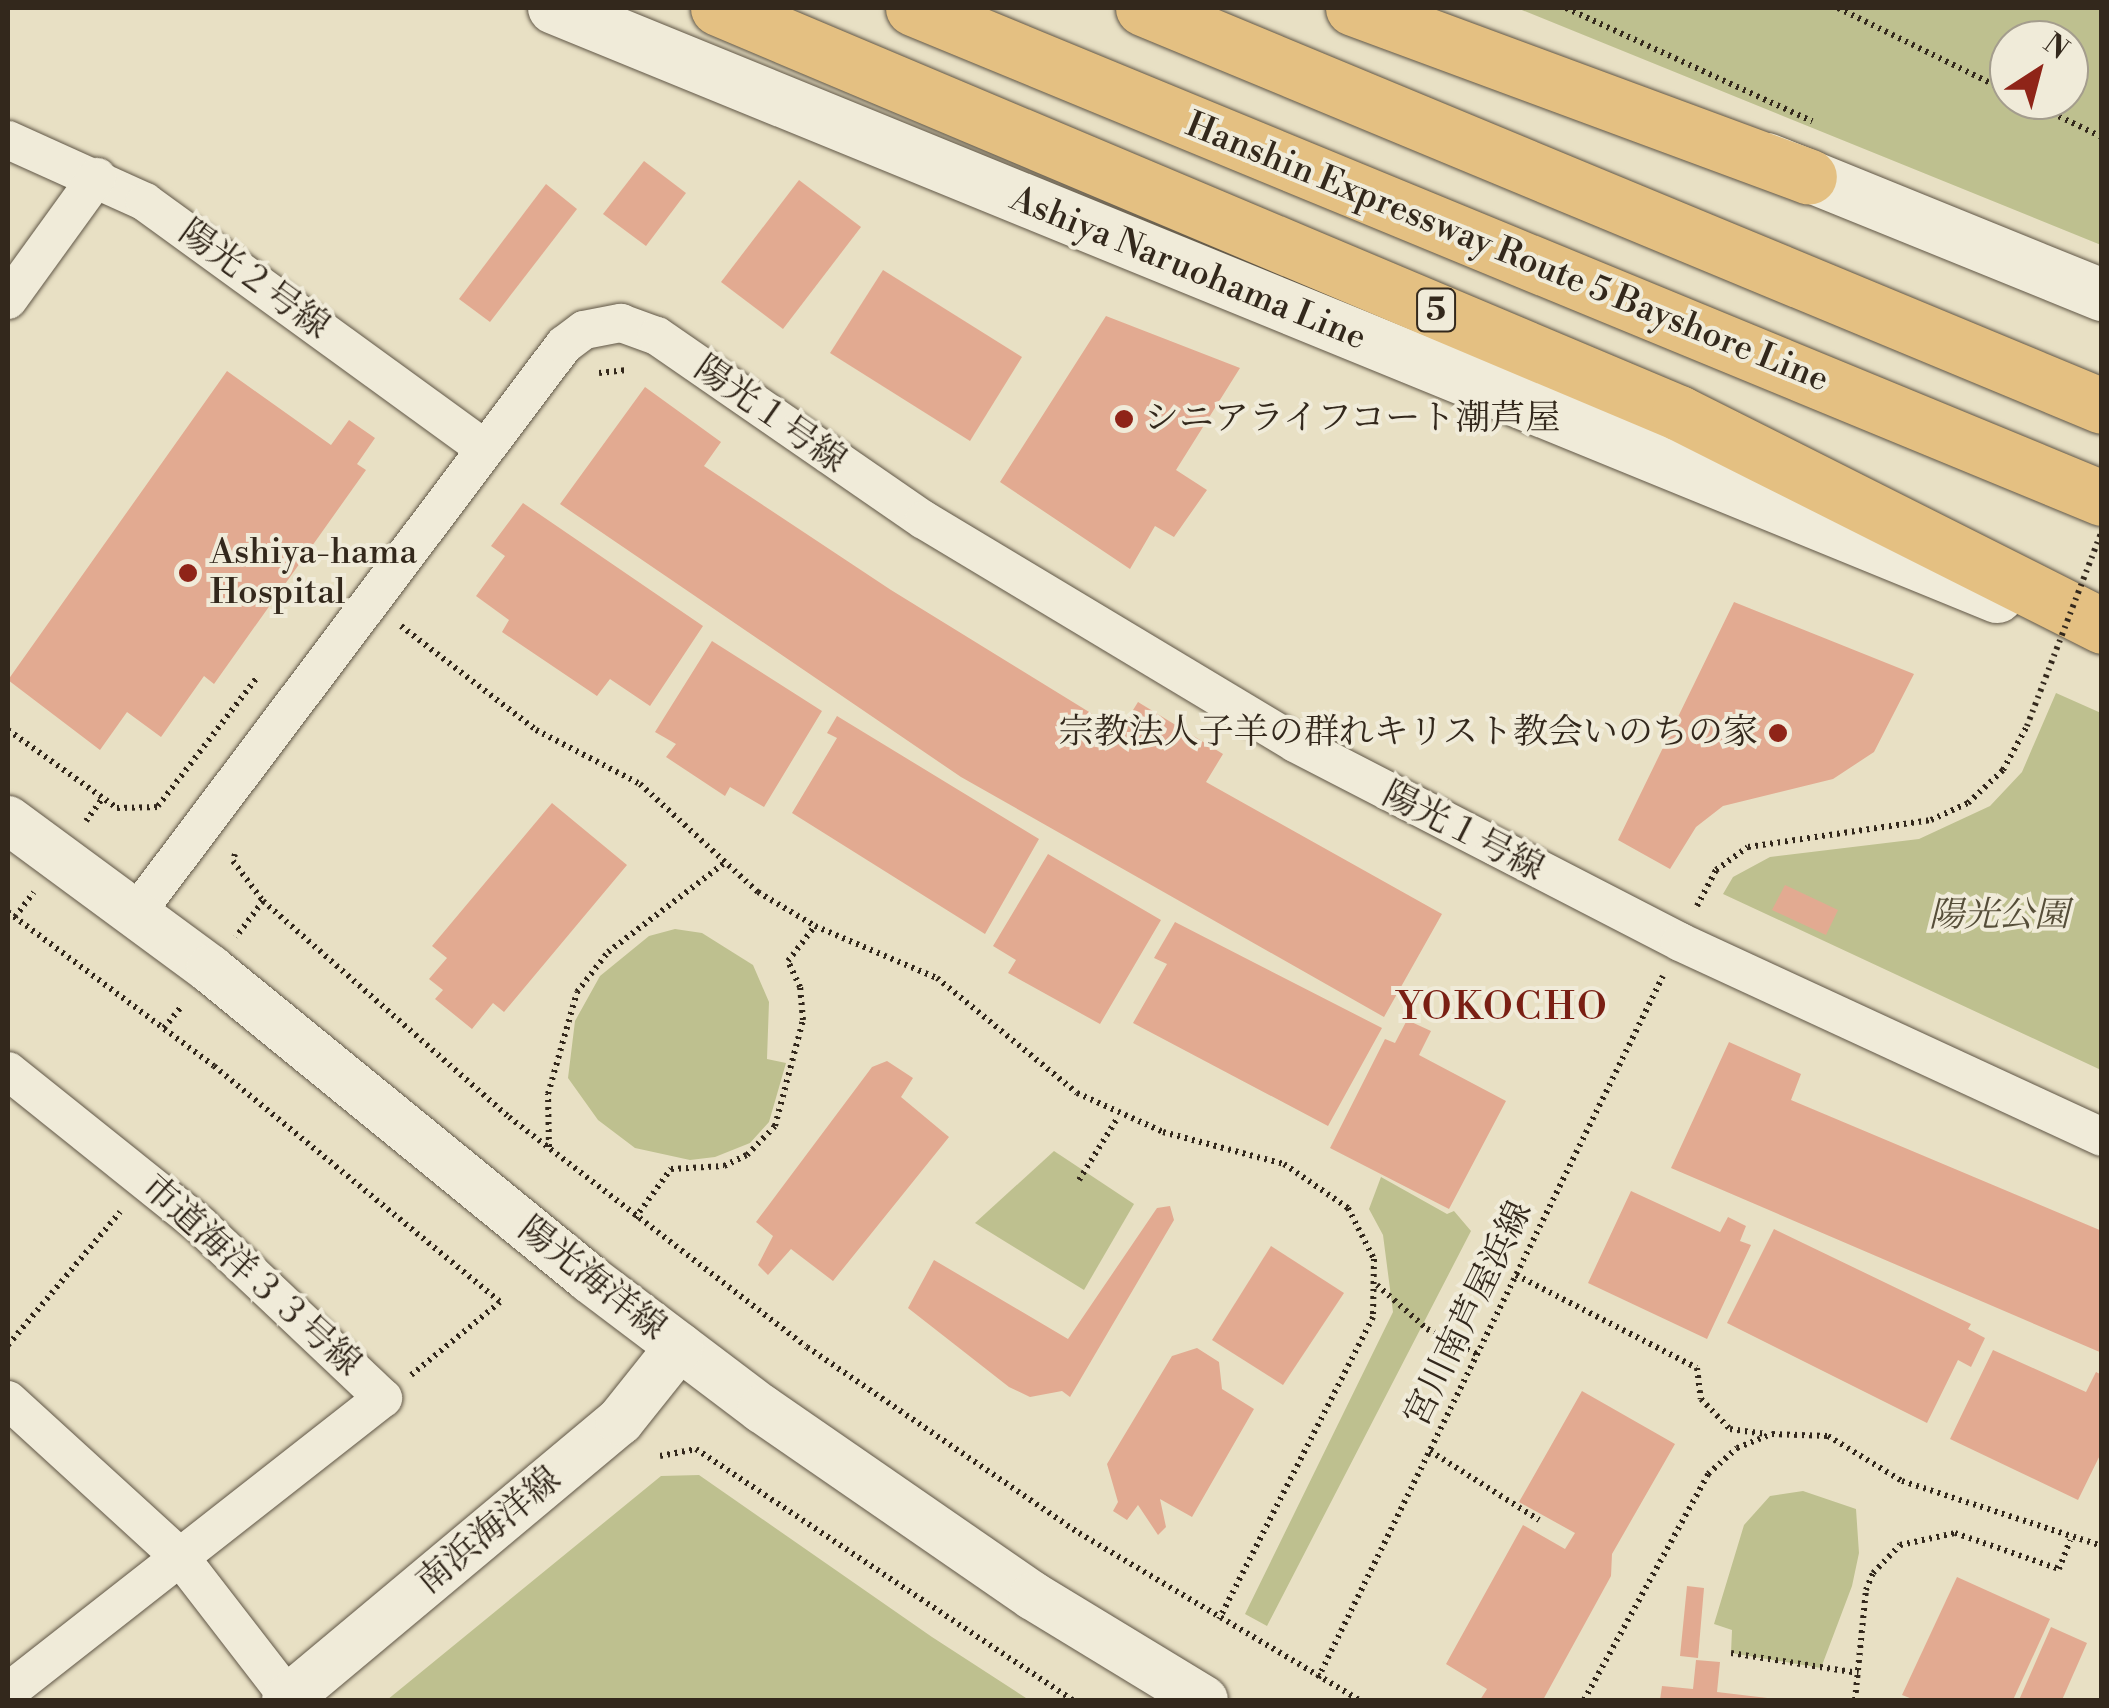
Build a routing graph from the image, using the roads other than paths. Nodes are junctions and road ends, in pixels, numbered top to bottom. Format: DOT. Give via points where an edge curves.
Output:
graph roads {
  1 [pos="554,8"];
  2 [pos="913,8"];
  3 [pos="1143,8"];
  4 [pos="1354,8"];
  5 [pos="1406,8"];
  6 [pos="738,16"];
  7 [pos="8,140"];
  8 [pos="1809,176"];
  9 [pos="97,177"];
  10 [pos="2102,295"];
  11 [pos="8,300"];
  12 [pos="2102,406"];
  13 [pos="484,448"];
  14 [pos="2102,498"];
  15 [pos="2102,626"];
  16 [pos="2102,640"];
  17 [pos="8,820"];
  18 [pos="137,912"];
  19 [pos="8,1071"];
  20 [pos="2102,1137"];
  21 [pos="678,1347"];
  22 [pos="8,1400"];
  23 [pos="180,1558"];
  24 [pos="8,1692"];
  25 [pos="288,1699"];
  26 [pos="1204,1700"];
  1 -- 16 [label="main road, Ashiya Naruohama Line"];
  2 -- 14 [label="highway, Hanshin Expressway Route 5 Bayshore Line / 5"];
  3 -- 12 [label="highway"];
  4 -- 8 [label="highway"];
  5 -- 8 [label="main road"];
  6 -- 15 [label="highway, 5" via="1679,413"];
  7 -- 9 [label="street, 陽光２号線"];
  8 -- 10 [label="main road"];
  9 -- 11 [label="street"];
  9 -- 13 [label="street, 陽光２号線" via="160,212"];
  13 -- 18 [label="street"];
  13 -- 20 [label="street, 陽光１号線" via="573,336 621,323 657,336 924,520 1295,743 1680,942"];
  17 -- 18 [label="street, 陽光海洋線"];
  18 -- 21 [label="street, 陽光海洋線"];
  19 -- 23 [label="street, 市道海洋３３号線" via="147,1180 383,1398"];
  21 -- 25 [label="street, 南浜海洋線" via="620,1421"];
  21 -- 26 [label="street, 陽光海洋線" via="889,1499"];
  22 -- 23 [label="street"];
  23 -- 24 [label="street, 市道海洋３３号線"];
  23 -- 25 [label="street"];
}
